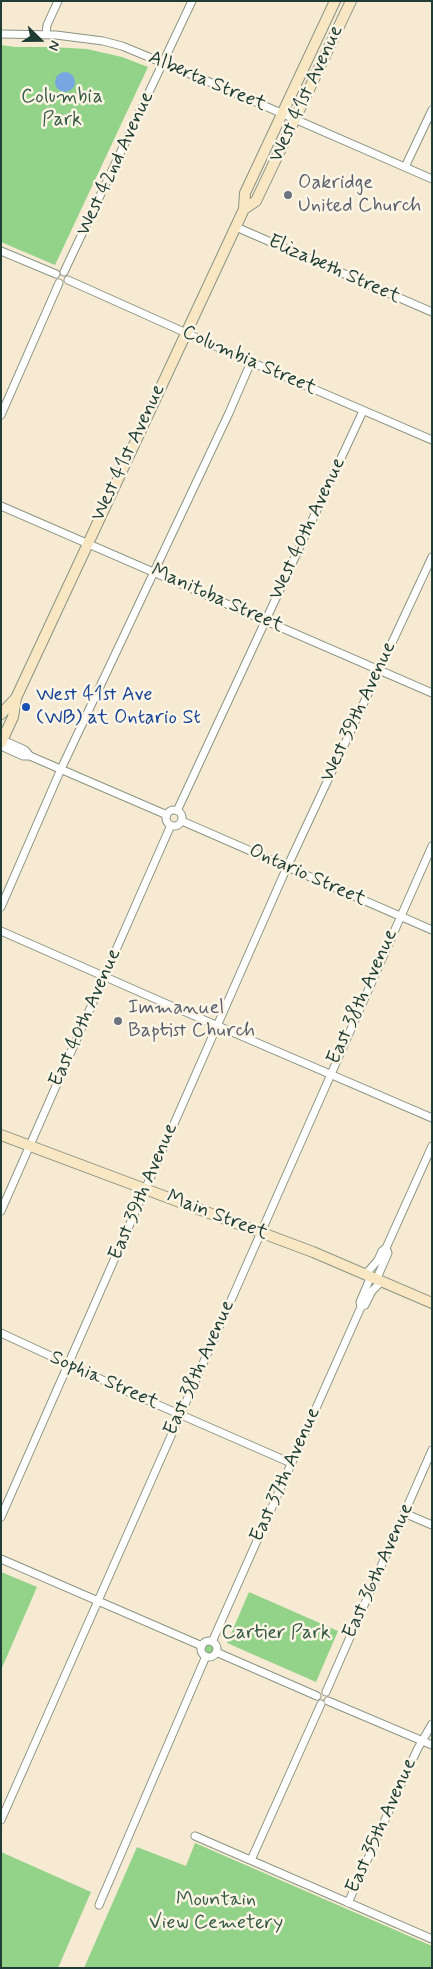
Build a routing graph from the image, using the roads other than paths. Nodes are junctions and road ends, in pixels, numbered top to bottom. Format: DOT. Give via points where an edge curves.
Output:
graph roads {
  1 [pos="58,1"];
  2 [pos="192,1"];
  3 [pos="335,1"];
  4 [pos="351,1"];
  5 [pos="1,34"];
  6 [pos="46,35"];
  7 [pos="164,62"];
  8 [pos="432,110"];
  9 [pos="282,114"];
  10 [pos="295,120"];
  11 [pos="404,167"];
  12 [pos="432,179"];
  13 [pos="244,210"];
  14 [pos="236,227"];
  15 [pos="1,251"];
  16 [pos="64,272"];
  17 [pos="56,274"];
  18 [pos="68,280"];
  19 [pos="59,283"];
  20 [pos="432,312"];
  21 [pos="186,332"];
  22 [pos="251,362"];
  23 [pos="363,411"];
  24 [pos="1,414"];
  25 [pos="432,440"];
  26 [pos="1,506"];
  27 [pos="88,543"];
  28 [pos="432,557"];
  29 [pos="430,567"];
  30 [pos="154,571"];
  31 [pos="266,620"];
  32 [pos="380,670"];
  33 [pos="432,693"];
  34 [pos="16,698"];
  35 [pos="1,714"];
  36 [pos="2,743"];
  37 [pos="61,769"];
  38 [pos="177,811"];
  39 [pos="168,815"];
  40 [pos="182,821"];
  41 [pos="171,825"];
  42 [pos="432,846"];
  43 [pos="287,867"];
  44 [pos="1,907"];
  45 [pos="399,916"];
  46 [pos="432,930"];
  47 [pos="1,931"];
  48 [pos="105,977"];
  49 [pos="217,1025"];
  50 [pos="330,1074"];
  51 [pos="432,1118"];
  52 [pos="1,1134"];
  53 [pos="29,1145"];
  54 [pos="432,1146"];
  55 [pos="146,1189"];
  56 [pos="1,1211"];
  57 [pos="260,1232"];
  58 [pos="386,1248"];
  59 [pos="374,1277"];
  60 [pos="432,1302"];
  61 [pos="361,1307"];
  62 [pos="1,1333"];
  63 [pos="69,1365"];
  64 [pos="179,1415"];
  65 [pos="432,1450"];
  66 [pos="291,1463"];
  67 [pos="404,1513"];
  68 [pos="1,1517"];
  69 [pos="432,1525"];
  70 [pos="1,1559"];
  71 [pos="98,1601"];
  72 [pos="212,1642"];
  73 [pos="202,1646"];
  74 [pos="216,1652"];
  75 [pos="206,1656"];
  76 [pos="326,1692"];
  77 [pos="317,1696"];
  78 [pos="328,1701"];
  79 [pos="320,1704"];
  80 [pos="432,1724"];
  81 [pos="422,1741"];
  82 [pos="432,1745"];
  83 [pos="1,1820"];
  84 [pos="195,1836"];
  85 [pos="251,1860"];
  86 [pos="348,1903"];
  87 [pos="99,1905"];
  88 [pos="432,1939"];
  1 -- 6 [label="street"];
  2 -- 7 [label="street, West 42nd Avenue"];
  3 -- 9 [label="main road, West 41st Avenue"];
  4 -- 10 [label="main road, West 41st Avenue"];
  5 -- 6 [label="street, Alberta Street"];
  6 -- 7 [label="street, Alberta Street" via="104,41"];
  7 -- 9 [label="street, Alberta Street"];
  7 -- 16 [label="street, West 42nd Avenue"];
  8 -- 11 [label="street"];
  9 -- 10 [label="street, Alberta Street"];
  9 -- 13 [label="main road, West 41st Avenue" via="245,193"];
  10 -- 11 [label="street, Alberta Street"];
  10 -- 13 [label="main road, West 41st Avenue" via="256,201"];
  11 -- 12 [label="street, Alberta Street"];
  13 -- 14 [label="main road, West 41st Avenue"];
  14 -- 20 [label="street, Elizabeth Street"];
  14 -- 21 [label="main road, West 41st Avenue"];
  15 -- 17 [label="street"];
  16 -- 17 [label="street"];
  16 -- 18 [label="street"];
  17 -- 19 [label="street"];
  18 -- 19 [label="street"];
  18 -- 21 [label="street, Columbia Street"];
  19 -- 24 [label="street"];
  21 -- 22 [label="street, Columbia Street"];
  21 -- 27 [label="main road, West 41st Avenue"];
  22 -- 23 [label="street, Columbia Street"];
  22 -- 30 [label="street"];
  23 -- 25 [label="street, Columbia Street"];
  23 -- 31 [label="street, West 40th Avenue"];
  26 -- 27 [label="street, Manitoba Street"];
  27 -- 30 [label="street, Manitoba Street"];
  27 -- 34 [label="main road, West 41st Avenue"];
  28 -- 29 [label="street, West 39th Avenue"];
  29 -- 32 [label="street, West 39th Avenue"];
  30 -- 31 [label="street, Manitoba Street"];
  30 -- 37 [label="street"];
  31 -- 32 [label="street, Manitoba Street"];
  31 -- 38 [label="street, West 40th Avenue"];
  32 -- 33 [label="street, Manitoba Street"];
  32 -- 43 [label="street, West 39th Avenue"];
  34 -- 35 [label="main road, West 41st Avenue"];
  34 -- 36 [label="main road, West 41st Avenue"];
  36 -- 37 [label="street" via="25,750 30,756"];
  37 -- 39 [label="street"];
  37 -- 44 [label="street"];
  38 -- 39 [label="street"];
  38 -- 40 [label="street"];
  39 -- 41 [label="street" via="167,821"];
  40 -- 41 [label="street" via="176,826"];
  40 -- 43 [label="street, Ontario Street"];
  41 -- 48 [label="street, East 40th Avenue"];
  42 -- 45 [label="street, East 38th Avenue"];
  43 -- 45 [label="street, Ontario Street"];
  43 -- 49 [label="street, East 39th Avenue"];
  45 -- 46 [label="street, Ontario Street"];
  45 -- 50 [label="street, East 38th Avenue"];
  47 -- 48 [label="street"];
  48 -- 49 [label="street"];
  48 -- 53 [label="street, East 40th Avenue"];
  49 -- 50 [label="street"];
  49 -- 55 [label="street, East 39th Avenue"];
  50 -- 51 [label="street"];
  50 -- 57 [label="street, East 38th Avenue"];
  52 -- 53 [label="main road, Main Street"];
  53 -- 55 [label="main road, Main Street"];
  53 -- 56 [label="street, East 40th Avenue"];
  54 -- 58 [label="street, East 37th Avenue"];
  55 -- 57 [label="main road, Main Street"];
  55 -- 63 [label="street, East 39th Avenue"];
  57 -- 59 [label="main road, Main Street"];
  57 -- 64 [label="street, East 38th Avenue"];
  58 -- 59 [label="street, East 37th Avenue" via="378,1260"];
  58 -- 59 [label="street, East 37th Avenue" via="388,1253"];
  59 -- 60 [label="main road, Main Street"];
  59 -- 61 [label="street, East 37th Avenue" via="360,1302"];
  59 -- 61 [label="street, East 37th Avenue" via="372,1291"];
  61 -- 66 [label="street, East 37th Avenue"];
  62 -- 63 [label="street, Sophia Street"];
  63 -- 64 [label="street, Sophia Street"];
  63 -- 68 [label="street, East 39th Avenue"];
  64 -- 66 [label="street, Sophia Street"];
  64 -- 71 [label="street, East 38th Avenue"];
  65 -- 67 [label="street, East 36th Avenue"];
  66 -- 72 [label="street, East 37th Avenue"];
  67 -- 69 [label="street"];
  67 -- 76 [label="street, East 36th Avenue"];
  70 -- 71 [label="street"];
  71 -- 73 [label="street"];
  71 -- 83 [label="street, East 38th Avenue"];
  72 -- 73 [label="street" via="205,1642"];
  72 -- 74 [label="street"];
  73 -- 75 [label="street" via="201,1651"];
  74 -- 75 [label="street" via="213,1656"];
  74 -- 77 [label="street"];
  75 -- 87 [label="street"];
  76 -- 77 [label="street"];
  76 -- 78 [label="street"];
  77 -- 79 [label="street"];
  78 -- 79 [label="street"];
  78 -- 81 [label="street"];
  79 -- 85 [label="street"];
  80 -- 81 [label="street, East 35th Avenue"];
  81 -- 82 [label="street"];
  81 -- 86 [label="street, East 35th Avenue"];
  84 -- 85 [label="street"];
  85 -- 86 [label="street"];
  86 -- 88 [label="street"];
}
